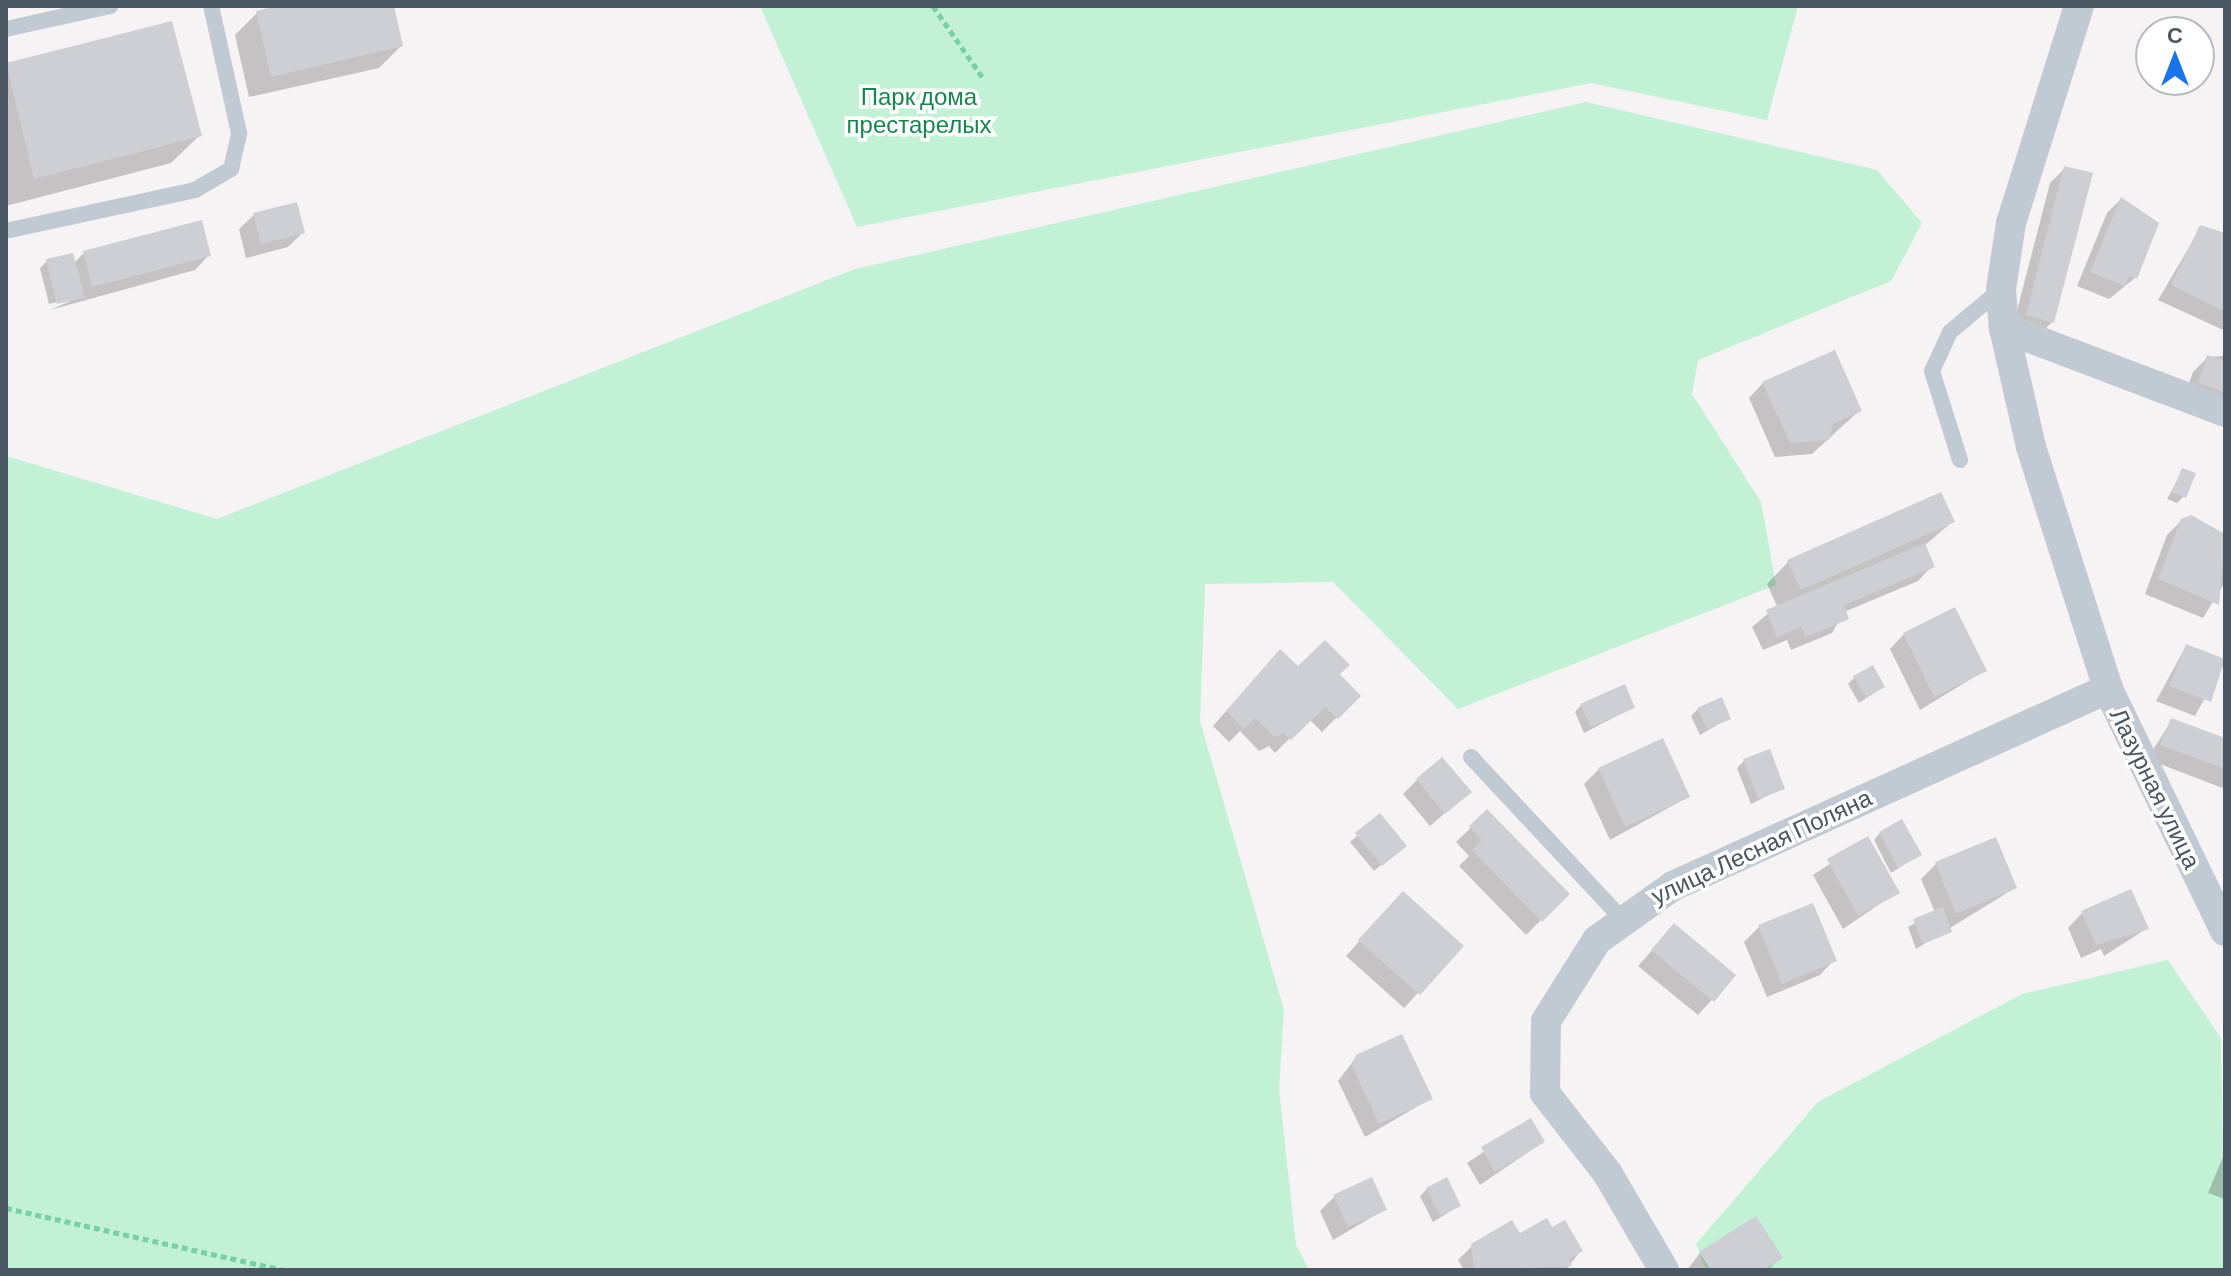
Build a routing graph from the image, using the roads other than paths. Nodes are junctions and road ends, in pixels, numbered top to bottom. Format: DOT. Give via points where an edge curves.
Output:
graph roads {
  1 [pos="110,6"];
  2 [pos="211,6"];
  3 [pos="2079,6"];
  4 [pos="6,29"];
  5 [pos="10,230"];
  6 [pos="2001,289"];
  7 [pos="2004,328"];
  8 [pos="2225,412"];
  9 [pos="1960,460"];
  10 [pos="2108,689"];
  11 [pos="1471,757"];
  12 [pos="1621,918"];
  13 [pos="2225,931"];
  14 [pos="1664,1270"];
  1 -- 4 [label="lane"];
  2 -- 5 [label="lane" via="239,133 231,169 195,190"];
  3 -- 6 [label="street, Лазурная улица" via="2024,168"];
  6 -- 7 [label="street, Лазурная улица"];
  6 -- 9 [label="lane" via="1950,332 1935,360 1932,386"];
  7 -- 8 [label="street"];
  7 -- 10 [label="street, Лазурная улица" via="2031,447"];
  10 -- 12 [label="street, улица Лесная Поляна" via="1816,818"];
  10 -- 13 [label="street, Лазурная улица"];
  11 -- 12 [label="lane"];
  12 -- 14 [label="street, улица Лесная Поляна" via="1558,994 1540,1044 1542,1068 1556,1116 1608,1174"];
}
